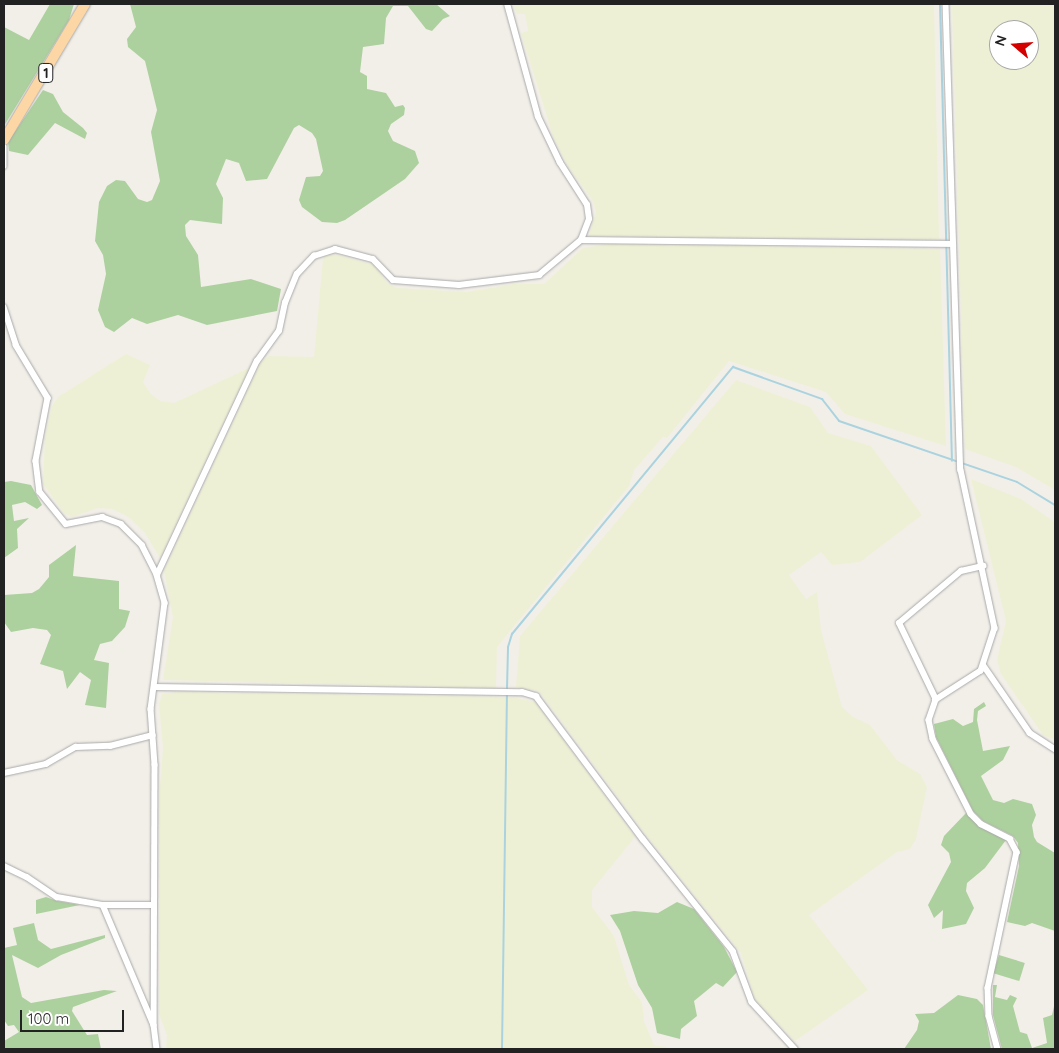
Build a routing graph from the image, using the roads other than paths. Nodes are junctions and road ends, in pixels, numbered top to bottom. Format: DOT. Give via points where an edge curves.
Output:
graph roads {
  1 [pos="85,4"];
  2 [pos="507,4"];
  3 [pos="946,4"];
  4 [pos="4,140"];
  5 [pos="4,147"];
  6 [pos="4,166"];
  7 [pos="581,240"];
  8 [pos="949,244"];
  9 [pos="4,307"];
  10 [pos="983,566"];
  11 [pos="157,575"];
  12 [pos="984,666"];
  13 [pos="154,687"];
  14 [pos="936,700"];
  15 [pos="153,735"];
  16 [pos="1055,749"];
  17 [pos="4,773"];
  18 [pos="4,866"];
  19 [pos="103,905"];
  20 [pos="154,905"];
  21 [pos="154,1025"];
  22 [pos="157,1049"];
  23 [pos="795,1049"];
  24 [pos="998,1049"];
  1 -- 4 [label="main road, 1"];
  2 -- 7 [label="street" via="538,117 560,163 587,205 589,220"];
  3 -- 8 [label="street"];
  5 -- 6 [label="street"];
  7 -- 8 [label="street"];
  7 -- 11 [label="street" via="539,274 459,285 393,280 373,259 335,249 314,256 297,274 284,303 279,330 257,362"];
  8 -- 10 [label="street" via="961,470"];
  9 -- 11 [label="street" via="16,345 48,398 36,461 40,492 66,524 102,517 121,524 142,545"];
  10 -- 12 [label="street" via="996,628"];
  10 -- 14 [label="street" via="961,571 899,623"];
  11 -- 13 [label="street" via="165,609"];
  12 -- 14 [label="street" via="976,675"];
  12 -- 16 [label="street" via="1030,733"];
  13 -- 15 [label="street"];
  13 -- 23 [label="street" via="529,693 544,704 643,839 733,951 752,1002"];
  14 -- 24 [label="street" via="930,720 933,739 965,805 981,824 1010,839 1017,852 988,988 989,1016"];
  15 -- 17 [label="street" via="110,746 76,747 46,764"];
  15 -- 20 [label="street"];
  18 -- 19 [label="street" via="57,897"];
  19 -- 20 [label="street"];
  19 -- 21 [label="street"];
  20 -- 21 [label="street"];
  21 -- 22 [label="street"];
}
